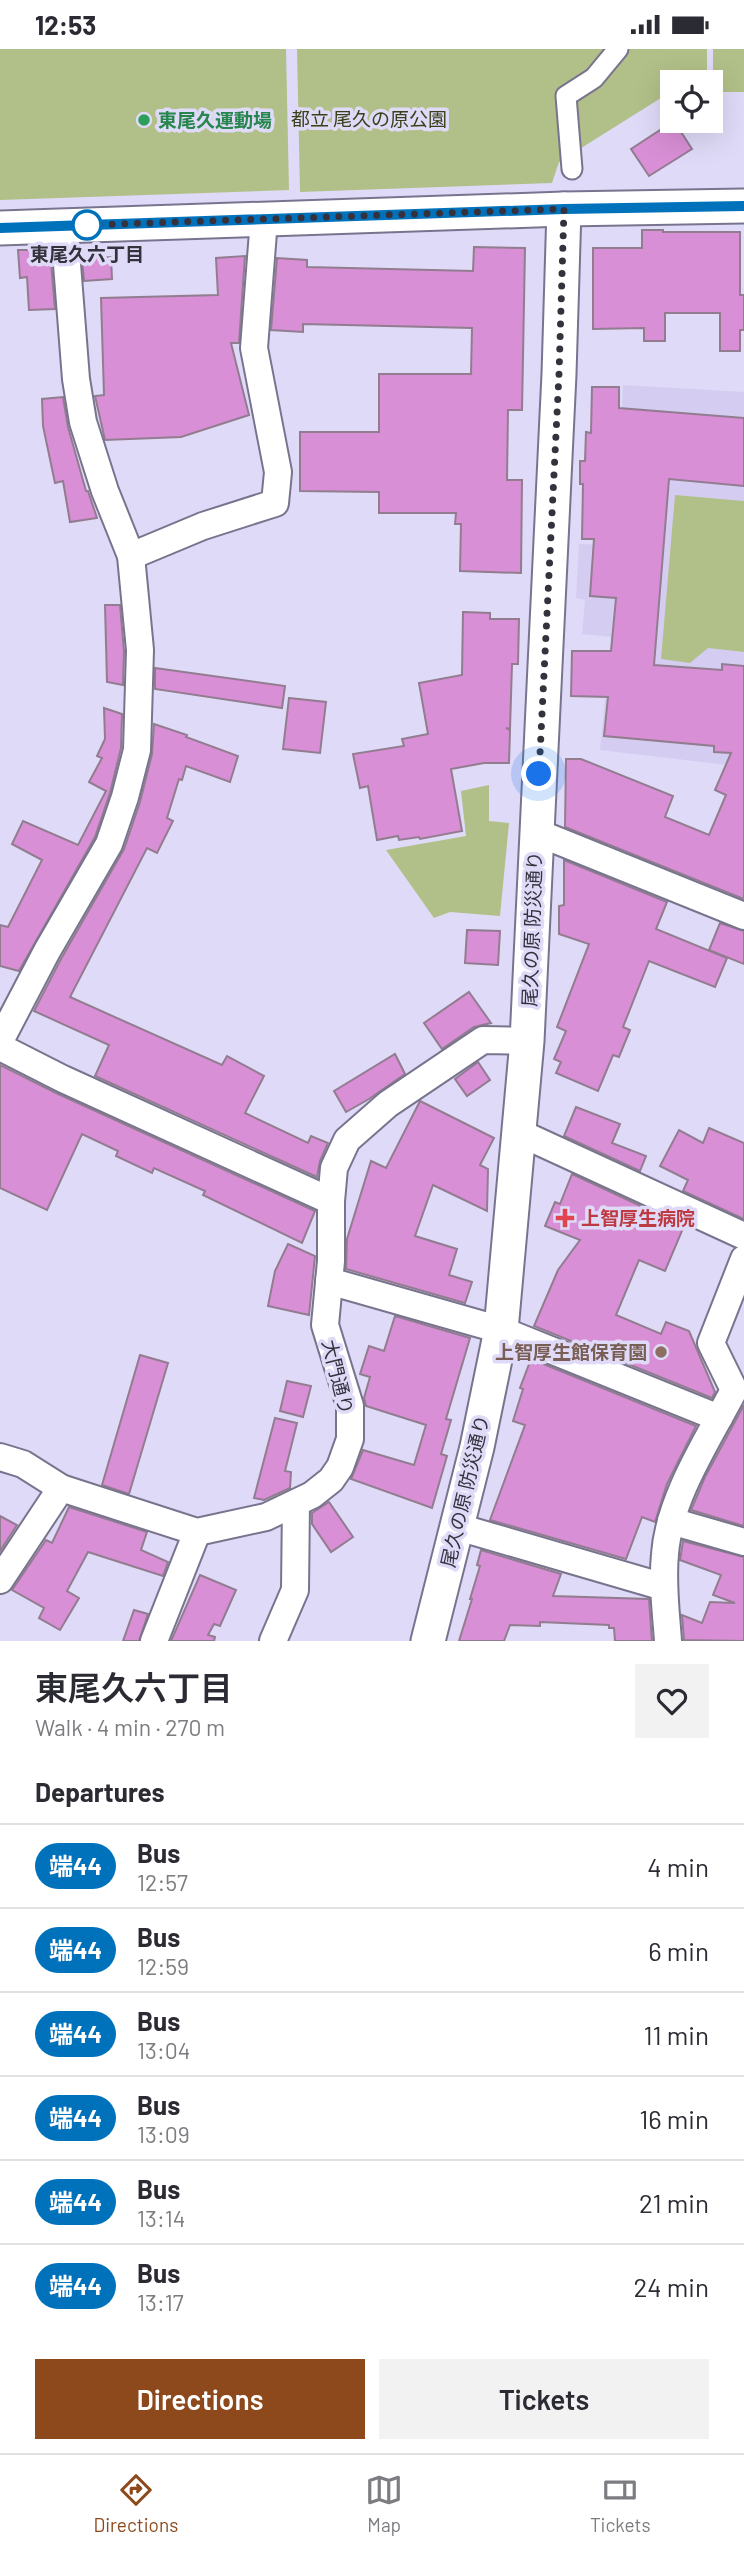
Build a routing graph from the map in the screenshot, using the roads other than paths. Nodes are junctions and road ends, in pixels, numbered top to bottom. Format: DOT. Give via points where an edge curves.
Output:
graph roads {
  1 [pos="618,49"];
  2 [pos="572,169"];
  3 [pos="744,206"];
  4 [pos="564,209"];
  5 [pos="264,219"];
  6 [pos="64,226"];
  7 [pos="0,228"];
  8 [pos="131,556"];
  9 [pos="536,832"];
  10 [pos="744,916"];
  11 [pos="0,1041"];
  12 [pos="527,1041"];
  13 [pos="0,1047"];
  14 [pos="520,1133"];
  15 [pos="331,1201"];
  16 [pos="744,1255"];
  17 [pos="329,1281"];
  18 [pos="501,1330"];
  19 [pos="719,1418"];
  20 [pos="0,1457"];
  21 [pos="61,1488"];
  22 [pos="296,1503"];
  23 [pos="671,1521"];
  24 [pos="458,1527"];
  25 [pos="197,1532"];
  26 [pos="744,1542"];
  27 [pos="0,1580"];
  28 [pos="664,1587"];
  29 [pos="154,1641"];
  30 [pos="273,1641"];
  31 [pos="428,1641"];
  32 [pos="668,1641"];
  1 -- 2 [label="street" via="594,78 566,96"];
  3 -- 4 [label="street"];
  4 -- 5 [label="street"];
  4 -- 9 [label="street, 尾久の原 防災通り"];
  5 -- 6 [label="street"];
  5 -- 8 [label="street" via="254,348 278,472 275,503"];
  6 -- 7 [label="street"];
  6 -- 8 [label="street" via="83,422"];
  8 -- 11 [label="street" via="140,650 137,750 125,797 108,844"];
  9 -- 10 [label="street"];
  9 -- 12 [label="street, 尾久の原 防災通り"];
  12 -- 14 [label="street, 尾久の原 防災通り"];
  12 -- 15 [label="street, 大門通り" via="483,1040 388,1104 347,1140 334,1168"];
  13 -- 15 [label="street"];
  14 -- 16 [label="street"];
  14 -- 18 [label="street, 尾久の原 防災通り"];
  15 -- 17 [label="street, 大門通り"];
  16 -- 19 [label="street" via="711,1342 734,1390"];
  17 -- 18 [label="street"];
  17 -- 22 [label="street, 大門通り" via="325,1325 349,1406 350,1439 331,1480"];
  18 -- 19 [label="street"];
  18 -- 24 [label="street, 尾久の原 防災通り"];
  19 -- 23 [label="street"];
  20 -- 21 [label="street" via="23,1464"];
  21 -- 25 [label="street"];
  21 -- 27 [label="street"];
  22 -- 25 [label="street, 大門通り" via="267,1517"];
  22 -- 30 [label="street" via="295,1590"];
  23 -- 26 [label="street"];
  23 -- 28 [label="street"];
  24 -- 28 [label="street"];
  24 -- 31 [label="street, 尾久の原 防災通り"];
  25 -- 29 [label="street"];
  28 -- 32 [label="street"];
}
